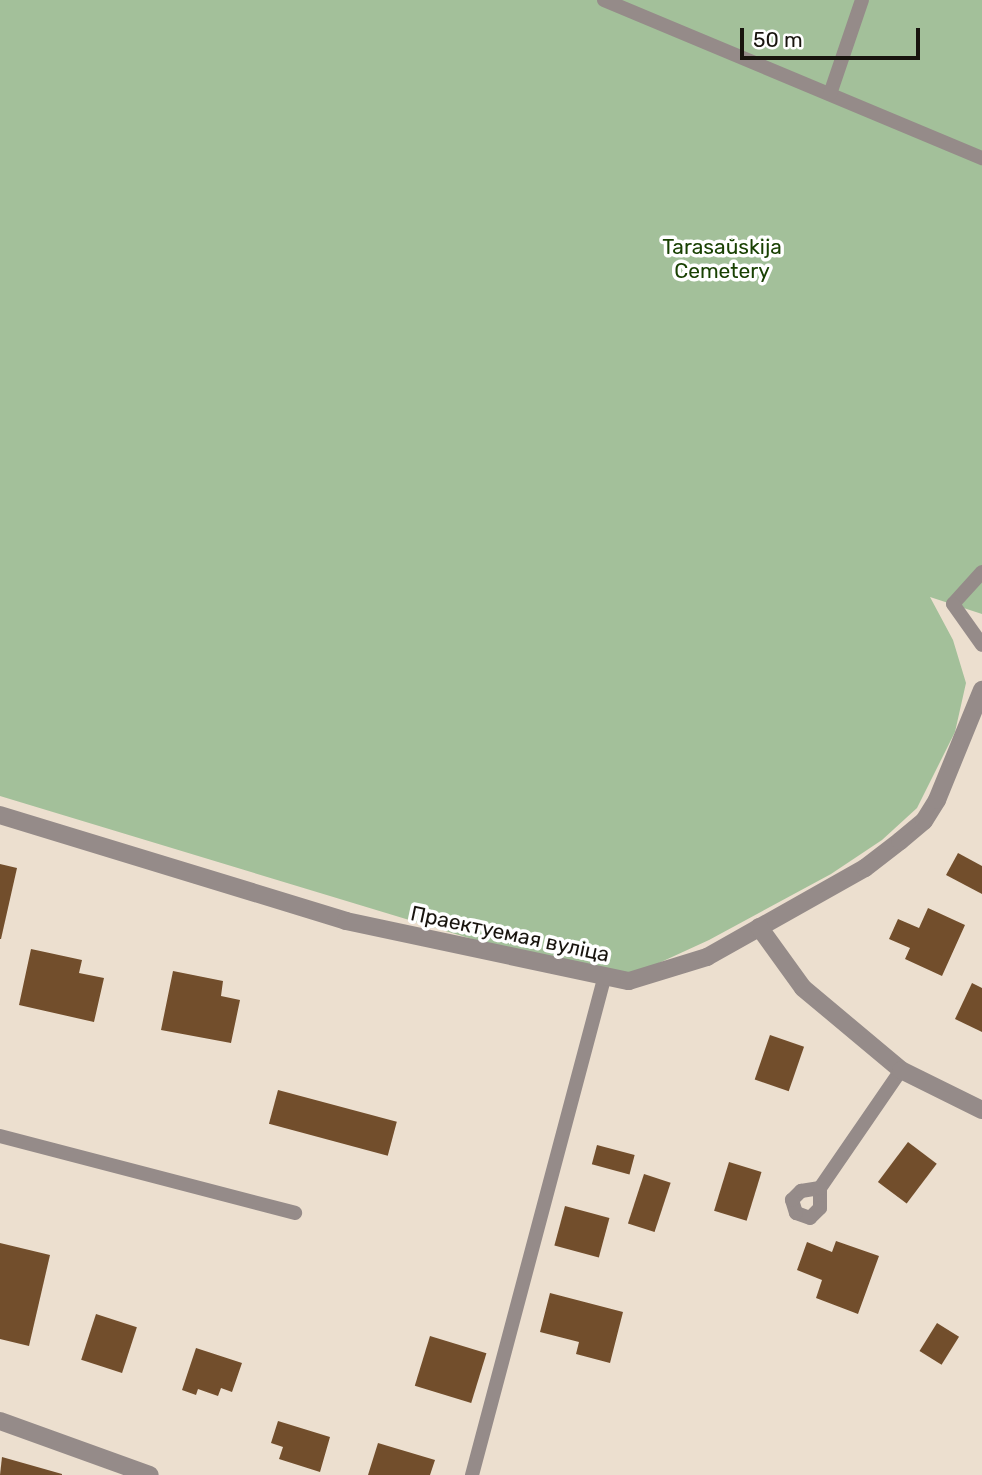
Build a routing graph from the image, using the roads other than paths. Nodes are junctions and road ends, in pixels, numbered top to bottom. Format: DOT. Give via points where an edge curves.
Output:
graph roads {
  1 [pos="604,0"];
  2 [pos="862,0"];
  3 [pos="830,94"];
  4 [pos="982,158"];
  5 [pos="982,572"];
  6 [pos="982,645"];
  7 [pos="982,690"];
  8 [pos="0,815"];
  9 [pos="759,927"];
  10 [pos="604,979"];
  11 [pos="901,1070"];
  12 [pos="982,1110"];
  13 [pos="0,1136"];
  14 [pos="820,1188"];
  15 [pos="295,1213"];
  16 [pos="0,1421"];
  17 [pos="150,1475"];
  18 [pos="472,1475"];
  1 -- 3 [label="lane"];
  2 -- 3 [label="lane"];
  3 -- 4 [label="lane"];
  5 -- 6 [label="lane" via="953,604"];
  7 -- 9 [label="street, Праектуемая вуліца" via="946,781 924,821 865,868"];
  8 -- 10 [label="street, Праектуемая вуліца" via="346,921"];
  9 -- 10 [label="street, Праектуемая вуліца" via="707,957 662,974 629,981"];
  9 -- 11 [label="street" via="803,988"];
  10 -- 18 [label="lane"];
  11 -- 12 [label="street"];
  11 -- 14 [label="lane"];
  13 -- 15 [label="lane"];
  16 -- 17 [label="street"];
}
